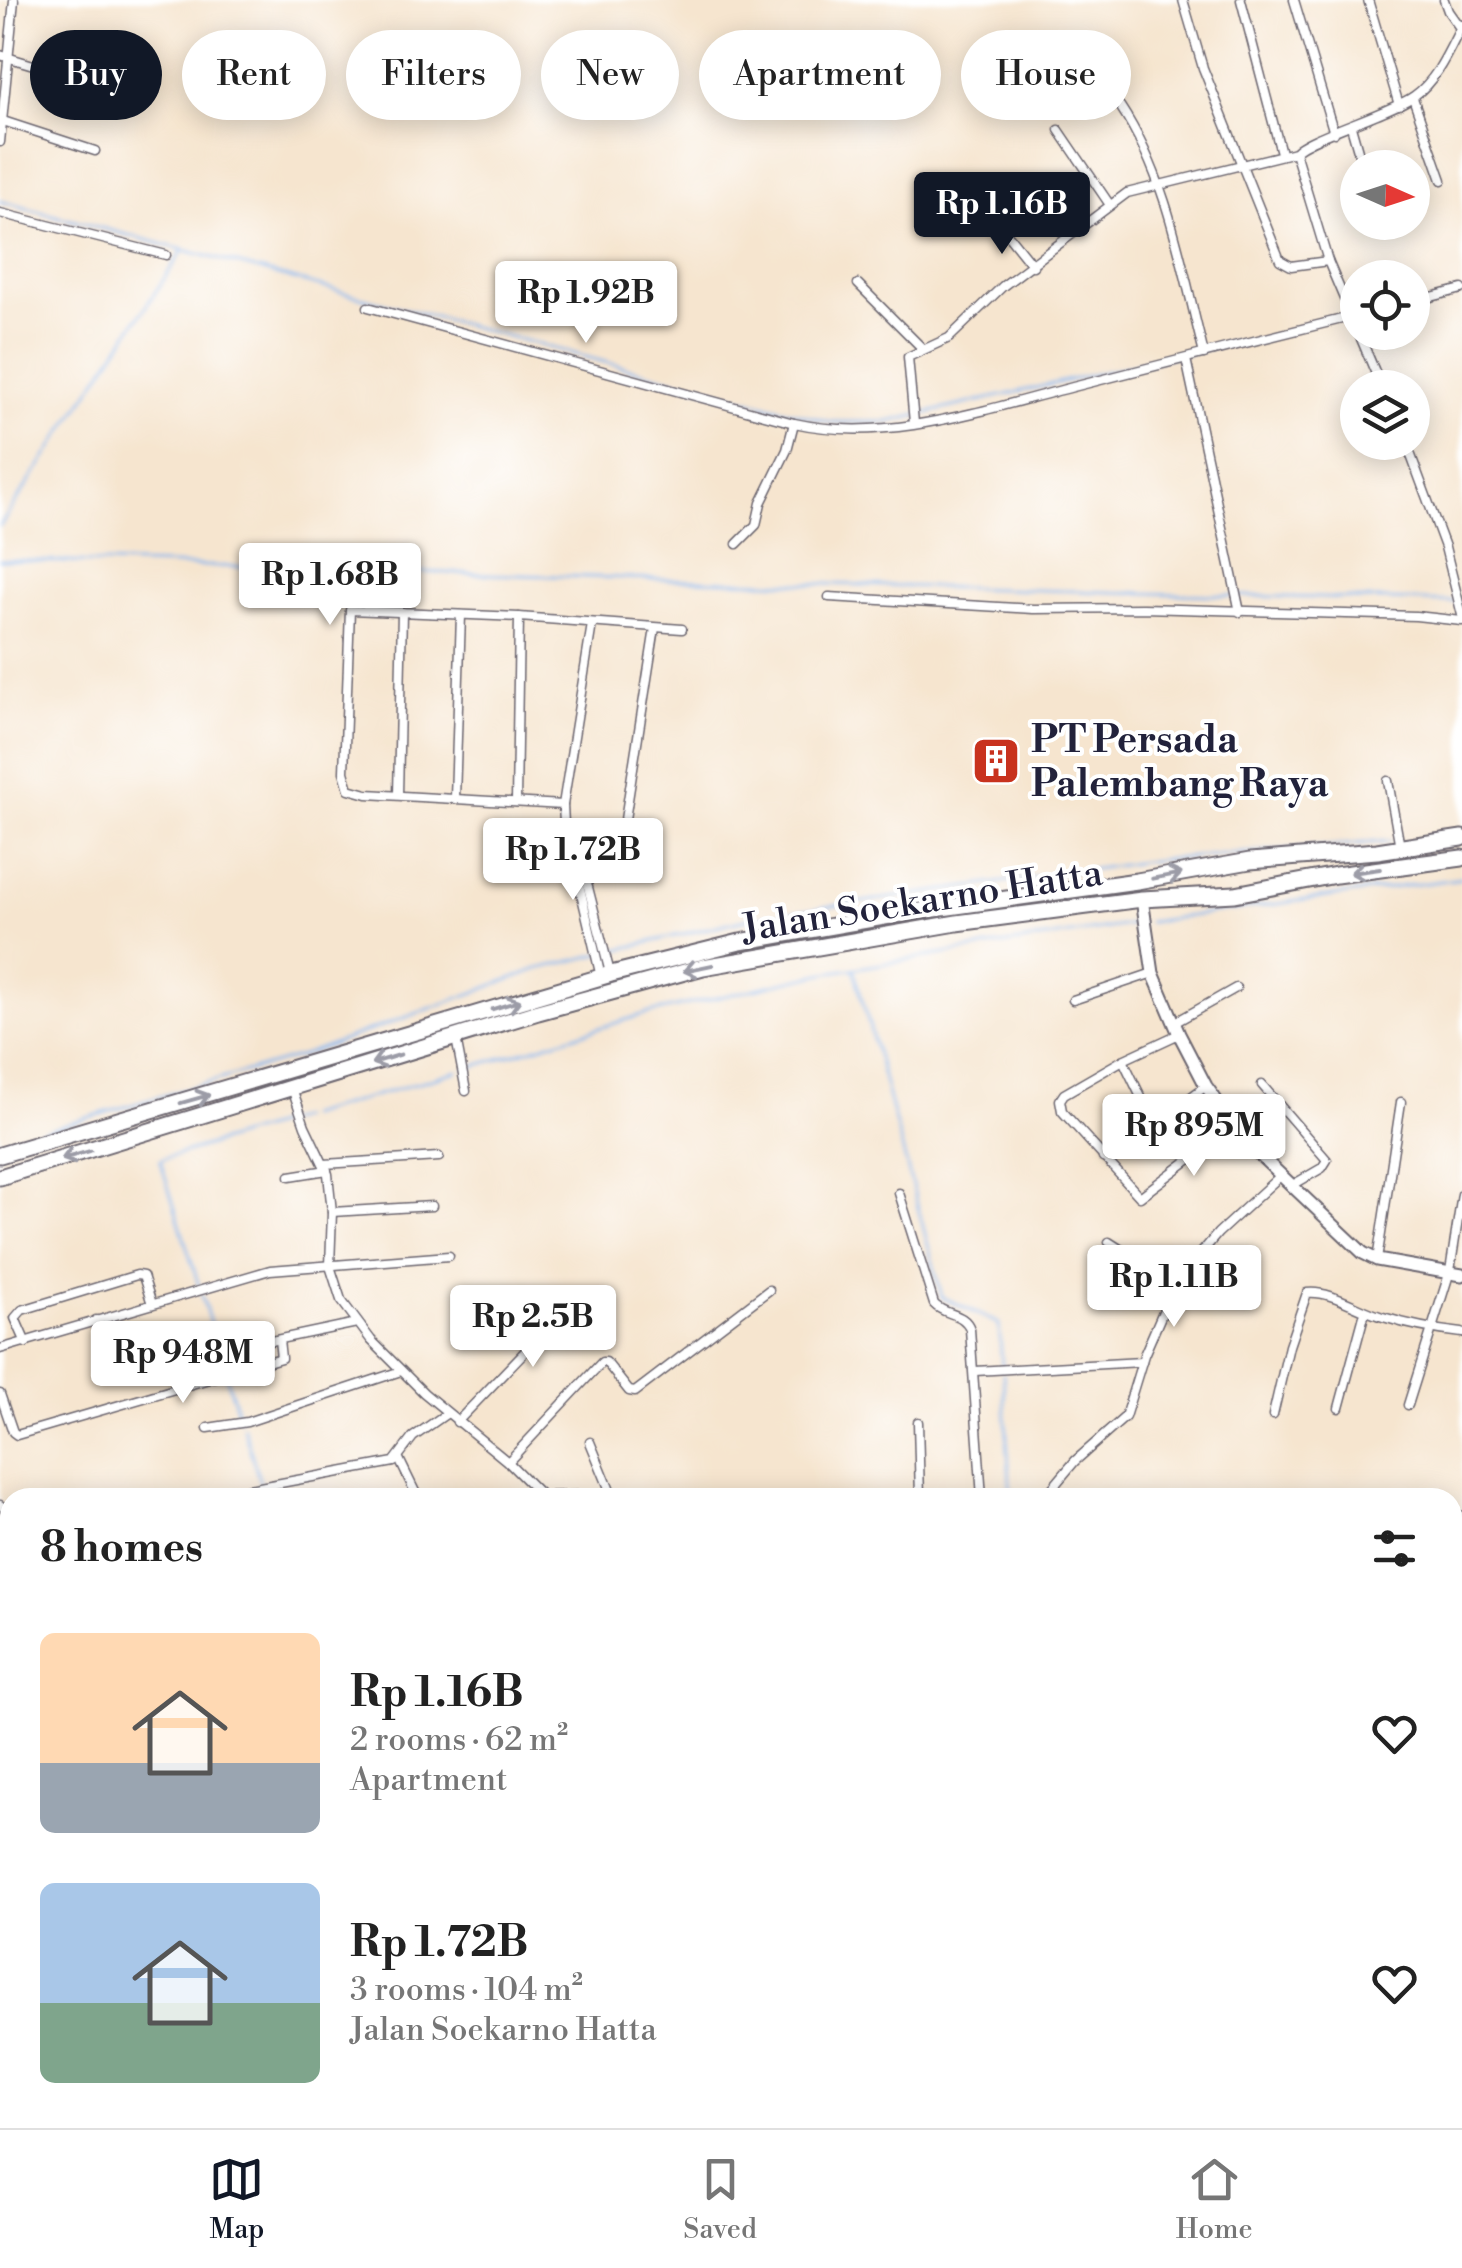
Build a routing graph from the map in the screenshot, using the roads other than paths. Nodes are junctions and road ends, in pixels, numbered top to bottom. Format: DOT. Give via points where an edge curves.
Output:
graph roads {
  1 [pos="14,0"];
  2 [pos="1183,0"];
  3 [pos="1241,0"];
  4 [pos="1294,0"];
  5 [pos="1368,0"];
  6 [pos="1444,0"];
  7 [pos="1461,27"];
  8 [pos="1449,50"];
  9 [pos="4,56"];
  10 [pos="1462,57"];
  11 [pos="30,64"];
  12 [pos="1413,98"];
  13 [pos="1399,105"];
  14 [pos="1129,120"];
  15 [pos="2,121"];
  16 [pos="1351,126"];
  17 [pos="1059,130"];
  18 [pos="1334,134"];
  19 [pos="0,142"];
  20 [pos="1358,150"];
  21 [pos="96,151"];
  22 [pos="1295,152"];
  23 [pos="1281,153"];
  24 [pos="1239,164"];
  25 [pos="1442,180"];
  26 [pos="1160,183"];
  27 [pos="1110,205"];
  28 [pos="0,213"];
  29 [pos="1000,225"];
  30 [pos="166,255"];
  31 [pos="1328,262"];
  32 [pos="1032,266"];
  33 [pos="858,284"];
  34 [pos="1340,288"];
  35 [pos="1462,290"];
  36 [pos="1430,298"];
  37 [pos="368,308"];
  38 [pos="1340,319"];
  39 [pos="922,349"];
  40 [pos="1204,352"];
  41 [pos="1186,359"];
  42 [pos="794,422"];
  43 [pos="914,422"];
  44 [pos="1412,460"];
  45 [pos="738,544"];
  46 [pos="829,596"];
  47 [pos="1239,609"];
  48 [pos="402,612"];
  49 [pos="460,616"];
  50 [pos="1462,616"];
  51 [pos="519,617"];
  52 [pos="592,624"];
  53 [pos="655,628"];
  54 [pos="682,630"];
  55 [pos="1388,781"];
  56 [pos="398,795"];
  57 [pos="455,798"];
  58 [pos="516,802"];
  59 [pos="564,806"];
  60 [pos="652,824"];
  61 [pos="623,832"];
  62 [pos="1462,838"];
  63 [pos="564,846"];
  64 [pos="584,846"];
  65 [pos="1400,847"];
  66 [pos="516,858"];
  67 [pos="576,858"];
  68 [pos="1462,858"];
  69 [pos="1143,906"];
  70 [pos="768,937"];
  71 [pos="772,954"];
  72 [pos="604,970"];
  73 [pos="1153,973"];
  74 [pos="1236,988"];
  75 [pos="1073,1000"];
  76 [pos="1177,1029"];
  77 [pos="456,1038"];
  78 [pos="1123,1060"];
  79 [pos="1262,1085"];
  80 [pos="1206,1086"];
  81 [pos="292,1088"];
  82 [pos="466,1091"];
  83 [pos="1401,1102"];
  84 [pos="1154,1124"];
  85 [pos="1232,1126"];
  86 [pos="0,1155"];
  87 [pos="439,1156"];
  88 [pos="1103,1158"];
  89 [pos="325,1167"];
  90 [pos="0,1176"];
  91 [pos="290,1176"];
  92 [pos="1280,1177"];
  93 [pos="1290,1187"];
  94 [pos="899,1193"];
  95 [pos="1462,1194"];
  96 [pos="432,1206"];
  97 [pos="332,1212"];
  98 [pos="1109,1242"];
  99 [pos="449,1256"];
  100 [pos="1378,1260"];
  101 [pos="330,1266"];
  102 [pos="1456,1273"];
  103 [pos="1175,1284"];
  104 [pos="769,1290"];
  105 [pos="582,1292"];
  106 [pos="152,1304"];
  107 [pos="1364,1312"];
  108 [pos="96,1320"];
  109 [pos="357,1323"];
  110 [pos="1432,1329"];
  111 [pos="1462,1333"];
  112 [pos="279,1340"];
  113 [pos="26,1343"];
  114 [pos="237,1348"];
  115 [pos="0,1349"];
  116 [pos="1142,1362"];
  117 [pos="111,1367"];
  118 [pos="400,1371"];
  119 [pos="975,1371"];
  120 [pos="0,1395"];
  121 [pos="1408,1404"];
  122 [pos="1339,1408"];
  123 [pos="446,1414"];
  124 [pos="1273,1415"];
  125 [pos="457,1422"];
  126 [pos="918,1422"];
  127 [pos="208,1428"];
  128 [pos="590,1442"];
  129 [pos="399,1459"];
  130 [pos="508,1462"];
  131 [pos="267,1485"];
  132 [pos="252,1488"];
  133 [pos="269,1488"];
  134 [pos="413,1488"];
  135 [pos="534,1488"];
  136 [pos="609,1488"];
  137 [pos="920,1488"];
  138 [pos="981,1488"];
  139 [pos="1052,1488"];
  1 -- 9 [label="street"];
  2 -- 24 [label="street"];
  3 -- 23 [label="street"];
  4 -- 18 [label="street"];
  5 -- 13 [label="street"];
  6 -- 7 [label="street"];
  7 -- 8 [label="street"];
  8 -- 10 [label="street"];
  8 -- 12 [label="street"];
  9 -- 11 [label="street"];
  9 -- 15 [label="street"];
  12 -- 13 [label="street"];
  12 -- 25 [label="street"];
  13 -- 16 [label="street"];
  14 -- 26 [label="street"];
  15 -- 19 [label="street"];
  15 -- 21 [label="street"];
  16 -- 18 [label="street"];
  16 -- 20 [label="street"];
  17 -- 27 [label="street"];
  18 -- 22 [label="street" via="1302,143"];
  22 -- 23 [label="street"];
  22 -- 31 [label="street"];
  23 -- 24 [label="street"];
  24 -- 26 [label="street"];
  24 -- 31 [label="street" via="1283,264"];
  26 -- 27 [label="street"];
  26 -- 40 [label="street"];
  27 -- 32 [label="street"];
  28 -- 30 [label="street"];
  29 -- 32 [label="street"];
  31 -- 34 [label="street"];
  32 -- 39 [label="street" via="950,338"];
  33 -- 39 [label="street"];
  35 -- 36 [label="street"];
  37 -- 42 [label="street"];
  38 -- 40 [label="street"];
  39 -- 43 [label="street" via="908,357"];
  40 -- 41 [label="street"];
  41 -- 43 [label="street"];
  41 -- 47 [label="street"];
  42 -- 43 [label="street" via="872,432"];
  42 -- 45 [label="street" via="756,525"];
  44 -- 50 [label="street"];
  46 -- 47 [label="street" via="1033,610"];
  47 -- 50 [label="street"];
  48 -- 49 [label="street"];
  48 -- 56 [label="street"];
  48 -- 56 [label="street" via="350,610 345,756 349,789"];
  49 -- 51 [label="street"];
  49 -- 57 [label="street"];
  51 -- 52 [label="street"];
  51 -- 58 [label="street"];
  52 -- 53 [label="street"];
  52 -- 59 [label="street"];
  53 -- 54 [label="street"];
  53 -- 61 [label="street"];
  55 -- 65 [label="street"];
  56 -- 57 [label="street"];
  57 -- 58 [label="street"];
  58 -- 59 [label="street"];
  59 -- 63 [label="street"];
  60 -- 61 [label="street"];
  61 -- 64 [label="street"];
  62 -- 65 [label="highway, Jalan Soekarno Hatta"];
  63 -- 64 [label="street" via="576,838"];
  63 -- 66 [label="street"];
  63 -- 67 [label="street"];
  64 -- 67 [label="street"];
  70 -- 65 [label="highway, Jalan Soekarno Hatta, one-way" via="1250,860"];
  67 -- 72 [label="street" via="602,940"];
  67 -- 72 [label="street" via="592,944"];
  68 -- 69 [label="highway, Jalan Soekarno Hatta, one-way"];
  69 -- 71 [label="highway, Jalan Soekarno Hatta" via="957,923"];
  69 -- 73 [label="street"];
  70 -- 71 [label="highway"];
  70 -- 72 [label="highway, Jalan Soekarno Hatta"];
  71 -- 77 [label="highway, Jalan Soekarno Hatta, one-way" via="676,973"];
  86 -- 72 [label="highway, Jalan Soekarno Hatta, one-way" via="286,1073"];
  73 -- 75 [label="street"];
  73 -- 76 [label="street"];
  74 -- 76 [label="street"];
  76 -- 78 [label="street"];
  76 -- 80 [label="street"];
  77 -- 81 [label="highway, Jalan Soekarno Hatta, one-way"];
  77 -- 82 [label="street"];
  78 -- 84 [label="street"];
  78 -- 88 [label="street" via="1060,1100"];
  79 -- 93 [label="street" via="1327,1160"];
  80 -- 84 [label="street"];
  80 -- 85 [label="street"];
  81 -- 89 [label="street"];
  81 -- 90 [label="highway, Jalan Soekarno Hatta, one-way"];
  83 -- 100 [label="street"];
  84 -- 88 [label="street"];
  85 -- 88 [label="street" via="1142,1196"];
  85 -- 92 [label="street"];
  87 -- 89 [label="street"];
  89 -- 91 [label="street"];
  89 -- 97 [label="street"];
  92 -- 93 [label="street"];
  92 -- 103 [label="street" via="1218,1233"];
  93 -- 100 [label="street" via="1352,1245"];
  94 -- 119 [label="street" via="934,1304 969,1324"];
  95 -- 102 [label="street"];
  96 -- 97 [label="street"];
  97 -- 101 [label="street"];
  98 -- 103 [label="street"];
  99 -- 101 [label="street"];
  100 -- 102 [label="street"];
  101 -- 106 [label="street" via="270,1270"];
  101 -- 109 [label="street" via="340,1300"];
  102 -- 110 [label="street"];
  103 -- 116 [label="street"];
  104 -- 130 [label="street" via="635,1392 602,1362"];
  105 -- 125 [label="street"];
  106 -- 108 [label="street"];
  106 -- 113 [label="street" via="137,1275 22,1310 16,1318"];
  107 -- 110 [label="street"];
  107 -- 122 [label="street"];
  107 -- 124 [label="street" via="1318,1292 1306,1294"];
  108 -- 113 [label="street"];
  108 -- 117 [label="street"];
  109 -- 112 [label="street"];
  109 -- 118 [label="street"];
  110 -- 111 [label="street"];
  110 -- 121 [label="street"];
  112 -- 114 [label="street"];
  112 -- 120 [label="street" via="280,1358 18,1435"];
  113 -- 115 [label="street"];
  116 -- 119 [label="street"];
  116 -- 139 [label="street" via="1125,1417"];
  118 -- 123 [label="street"];
  118 -- 127 [label="street" via="243,1423"];
  119 -- 138 [label="street"];
  123 -- 125 [label="street"];
  123 -- 129 [label="street" via="413,1437"];
  125 -- 130 [label="street"];
  126 -- 137 [label="street"];
  128 -- 136 [label="street"];
  129 -- 131 [label="street"];
  129 -- 134 [label="street"];
  130 -- 135 [label="street"];
  131 -- 132 [label="street"];
  131 -- 133 [label="street"];
}
